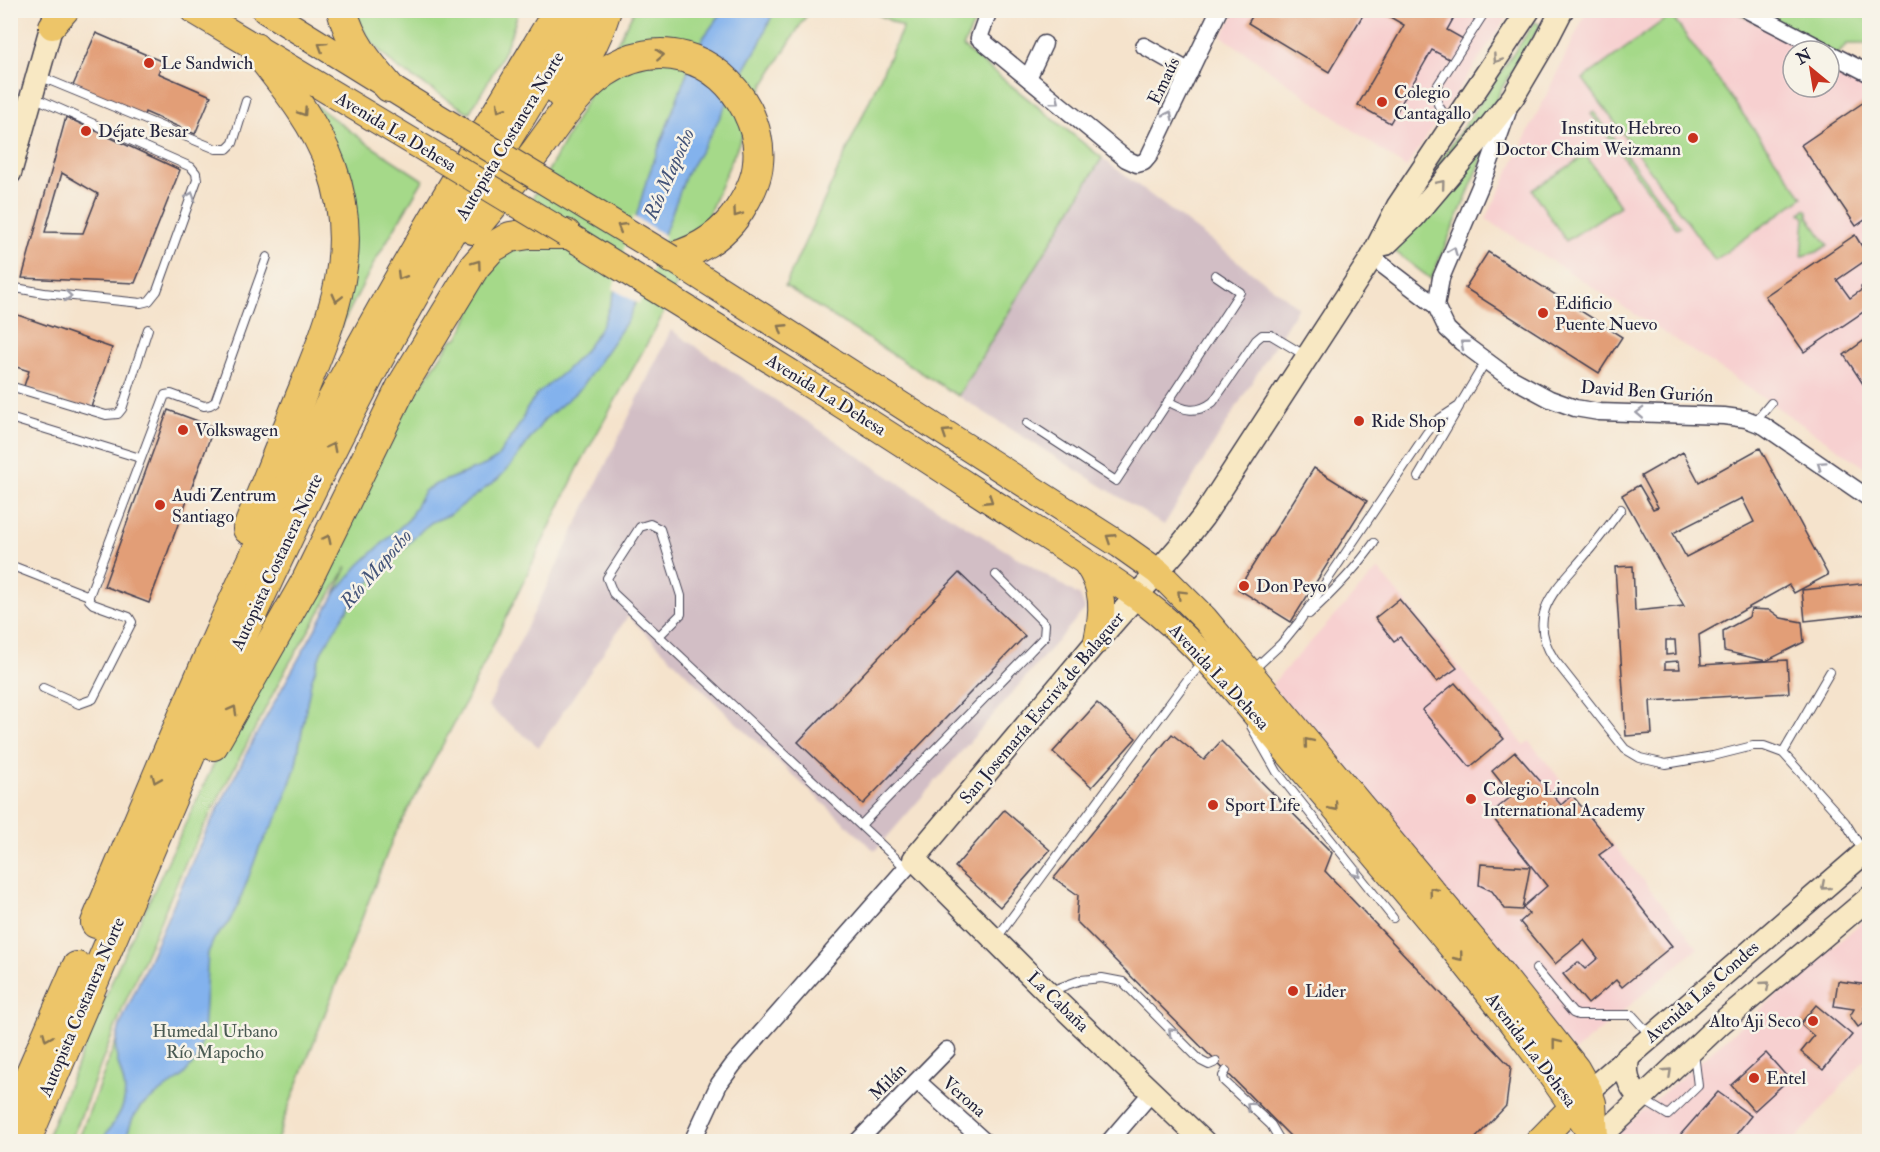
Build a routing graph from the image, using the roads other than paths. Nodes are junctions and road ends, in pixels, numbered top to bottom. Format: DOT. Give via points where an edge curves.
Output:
graph roads {
  1 [pos="193,10"];
  2 [pos="265,10"];
  3 [pos="342,10"];
  4 [pos="539,10"];
  5 [pos="559,10"];
  6 [pos="585,10"];
  7 [pos="606,10"];
  8 [pos="989,10"];
  9 [pos="1219,10"];
  10 [pos="1486,10"];
  11 [pos="1562,10"];
  12 [pos="1747,10"];
  13 [pos="1521,12"];
  14 [pos="55,14"];
  15 [pos="1802,39"];
  16 [pos="1546,41"];
  17 [pos="1044,44"];
  18 [pos="1144,46"];
  19 [pos="255,48"];
  20 [pos="530,58"];
  21 [pos="1841,59"];
  22 [pos="596,65"];
  23 [pos="1190,72"];
  24 [pos="1869,74"];
  25 [pos="1028,78"];
  26 [pos="35,86"];
  27 [pos="389,87"];
  28 [pos="1513,97"];
  29 [pos="246,101"];
  30 [pos="1453,125"];
  31 [pos="10,173"];
  32 [pos="566,234"];
  33 [pos="267,257"];
  34 [pos="1372,257"];
  35 [pos="671,258"];
  36 [pos="1215,275"];
  37 [pos="10,287"];
  38 [pos="1436,306"];
  39 [pos="148,329"];
  40 [pos="1307,357"];
  41 [pos="377,361"];
  42 [pos="1486,361"];
  43 [pos="10,386"];
  44 [pos="1168,401"];
  45 [pos="1771,403"];
  46 [pos="1459,406"];
  47 [pos="10,418"];
  48 [pos="1755,422"];
  49 [pos="1027,423"];
  50 [pos="140,458"];
  51 [pos="1418,477"];
  52 [pos="1869,499"];
  53 [pos="1621,509"];
  54 [pos="1374,543"];
  55 [pos="1086,564"];
  56 [pos="10,565"];
  57 [pos="1158,572"];
  58 [pos="996,575"];
  59 [pos="89,596"];
  60 [pos="1137,596"];
  61 [pos="1299,622"];
  62 [pos="659,636"];
  63 [pos="1097,641"];
  64 [pos="1207,659"];
  65 [pos="1830,672"];
  66 [pos="1241,679"];
  67 [pos="43,688"];
  68 [pos="179,726"];
  69 [pos="1783,753"];
  70 [pos="861,825"];
  71 [pos="1867,850"];
  72 [pos="910,864"];
  73 [pos="141,870"];
  74 [pos="1868,900"];
  75 [pos="1393,918"];
  76 [pos="995,940"];
  77 [pos="1536,969"];
  78 [pos="1047,992"];
  79 [pos="1651,1036"];
  80 [pos="1693,1049"];
  81 [pos="947,1050"];
  82 [pos="1629,1056"];
  83 [pos="1216,1062"];
  84 [pos="1226,1071"];
  85 [pos="917,1081"];
  86 [pos="1152,1092"];
  87 [pos="1581,1098"];
  88 [pos="1640,1098"];
  89 [pos="10,1121"];
  90 [pos="1594,1141"];
  91 [pos="25,1142"];
  92 [pos="692,1142"];
  93 [pos="857,1142"];
  94 [pos="985,1142"];
  95 [pos="1109,1142"];
  96 [pos="1204,1142"];
  97 [pos="1281,1142"];
  98 [pos="1538,1142"];
  1 -- 19 [label="main road, Avenida La Dehesa"];
  27 -- 2 [label="main road, Avenida La Dehesa, one-way"];
  3 -- 27 [label="highway" via="364,58"];
  4 -- 20 [label="highway"];
  5 -- 20 [label="highway, Autopista Costanera Norte"];
  6 -- 41 [label="highway, Autopista Costanera Norte"];
  7 -- 22 [label="highway" via="597,37"];
  8 -- 25 [label="street" via="978,38"];
  9 -- 23 [label="street, Emaús"];
  10 -- 30 [label="lane" via="1436,88 1440,109"];
  11 -- 16 [label="street, San Josemaría Escrivá de Balaguer"];
  12 -- 15 [label="street"];
  13 -- 16 [label="street" via="1543,16 1547,23"];
  13 -- 30 [label="street, San Josemaría Escrivá de Balaguer, one-way"];
  14 -- 26 [label="street"];
  16 -- 28 [label="street, San Josemaría Escrivá de Balaguer"];
  17 -- 25 [label="street"];
  18 -- 23 [label="street"];
  19 -- 32 [label="main road, Avenida La Dehesa, bridge"];
  19 -- 68 [label="highway, one-way" via="303,111 331,166 343,211 343,270 327,332 231,573"];
  20 -- 68 [label="highway, Autopista Costanera Norte, one-way" via="324,415 244,578"];
  21 -- 24 [label="street"];
  22 -- 35 [label="highway, one-way" via="661,54 690,58 716,71 737,93 749,115 758,152 757,174 750,192 733,220 705,244"];
  22 -- 41 [label="highway" via="588,86 473,229 404,329"];
  25 -- 23 [label="street, Emaús, one-way" via="1126,159 1139,164 1149,156"];
  26 -- 29 [label="lane" via="216,149 227,149 233,143"];
  26 -- 31 [label="street"];
  37 -- 26 [label="lane, one-way" via="149,301 157,291 197,180 191,167"];
  35 -- 27 [label="main road, Avenida La Dehesa, one-way, bridge"];
  34 -- 28 [label="street, San Josemaría Escrivá de Balaguer, one-way" via="1414,217"];
  38 -- 28 [label="street, one-way" via="1441,278"];
  30 -- 34 [label="street, San Josemaría Escrivá de Balaguer" via="1398,206"];
  32 -- 55 [label="main road, Avenida La Dehesa, one-way" via="824,393"];
  73 -- 32 [label="highway, one-way" via="186,798 306,582 384,422 475,266 491,248 510,237"];
  33 -- 50 [label="lane" via="215,402 204,406 165,395"];
  34 -- 38 [label="street, David Ben Gurión"];
  34 -- 40 [label="street, San Josemaría Escrivá de Balaguer"];
  57 -- 35 [label="main road, Avenida La Dehesa, one-way"];
  36 -- 44 [label="lane" via="1240,292"];
  42 -- 38 [label="street, David Ben Gurión, one-way" via="1447,329"];
  39 -- 43 [label="lane" via="118,414 106,415"];
  40 -- 44 [label="lane" via="1271,335 1262,336 1213,402 1200,409 1185,410"];
  40 -- 57 [label="street, San Josemaría Escrivá de Balaguer" via="1203,517"];
  73 -- 41 [label="highway, Autopista Costanera Norte, one-way" via="252,613"];
  42 -- 46 [label="lane"];
  48 -- 42 [label="street, David Ben Gurión, one-way" via="1736,417 1575,408 1533,391"];
  44 -- 49 [label="lane" via="1116,481"];
  45 -- 48 [label="lane"];
  46 -- 51 [label="lane"];
  46 -- 61 [label="lane" via="1436,421 1426,434"];
  47 -- 50 [label="lane"];
  52 -- 48 [label="street, David Ben Gurión, one-way"];
  50 -- 59 [label="lane"];
  53 -- 69 [label="lane" via="1545,609 1542,634 1551,654 1625,749 1640,758 1666,764 1754,746"];
  54 -- 61 [label="lane" via="1332,594"];
  55 -- 60 [label="main road, Avenida La Dehesa"];
  55 -- 63 [label="main road" via="1098,582 1102,603"];
  56 -- 59 [label="lane"];
  57 -- 60 [label="street, San Josemaría Escrivá de Balaguer"];
  66 -- 57 [label="main road, Avenida La Dehesa, one-way" via="1204,619"];
  58 -- 70 [label="lane" via="1045,624 1044,637"];
  59 -- 67 [label="lane" via="93,604 129,617 131,626 93,699 79,704"];
  60 -- 63 [label="street, San Josemaría Escrivá de Balaguer"];
  60 -- 64 [label="main road, Avenida La Dehesa"];
  61 -- 66 [label="lane" via="1281,644"];
  62 -- 62 [label="lane" via="613,593 607,578 640,527 650,524 660,529 681,596 681,614"];
  62 -- 70 [label="lane"];
  63 -- 72 [label="street, San Josemaría Escrivá de Balaguer"];
  64 -- 66 [label="main road, Avenida La Dehesa"];
  64 -- 76 [label="lane" via="1188,679"];
  65 -- 69 [label="lane"];
  66 -- 75 [label="lane, one-way" via="1265,752 1277,772"];
  66 -- 87 [label="main road, Avenida La Dehesa" via="1496,967 1576,1068"];
  68 -- 89 [label="highway, Autopista Costanera Norte, one-way"];
  69 -- 71 [label="lane"];
  70 -- 72 [label="lane"];
  71 -- 79 [label="street, Avenida Las Condes, one-way"];
  72 -- 76 [label="street, La Cabaña"];
  72 -- 92 [label="street, San Josemaría Escrivá de Balaguer" via="733,1065 719,1084"];
  73 -- 91 [label="highway, Autopista Costanera Norte"];
  80 -- 74 [label="street, Avenida Las Condes, one-way"];
  76 -- 78 [label="street, La Cabaña"];
  77 -- 79 [label="lane" via="1573,1013 1632,1014"];
  83 -- 78 [label="lane, one-way" via="1209,1065 1201,1061 1123,982 1081,980"];
  78 -- 86 [label="street, La Cabaña"];
  79 -- 82 [label="street, Avenida Las Condes"];
  88 -- 80 [label="street, Avenida Las Condes, one-way"];
  80 -- 88 [label="lane" via="1698,1086 1668,1115"];
  81 -- 85 [label="street, Milán"];
  82 -- 87 [label="street, Avenida Las Condes"];
  82 -- 88 [label="street" via="1626,1074"];
  97 -- 84 [label="lane, one-way" via="1271,1125 1224,1082"];
  85 -- 93 [label="street, Milán"];
  85 -- 94 [label="street, Verona"];
  86 -- 95 [label="street"];
  86 -- 96 [label="street, La Cabaña"];
  87 -- 90 [label="main road, Avenida La Dehesa" via="1595,1115"];
  87 -- 98 [label="main road, Avenida Las Condes"];
  88 -- 90 [label="street, Avenida Las Condes"];
}
